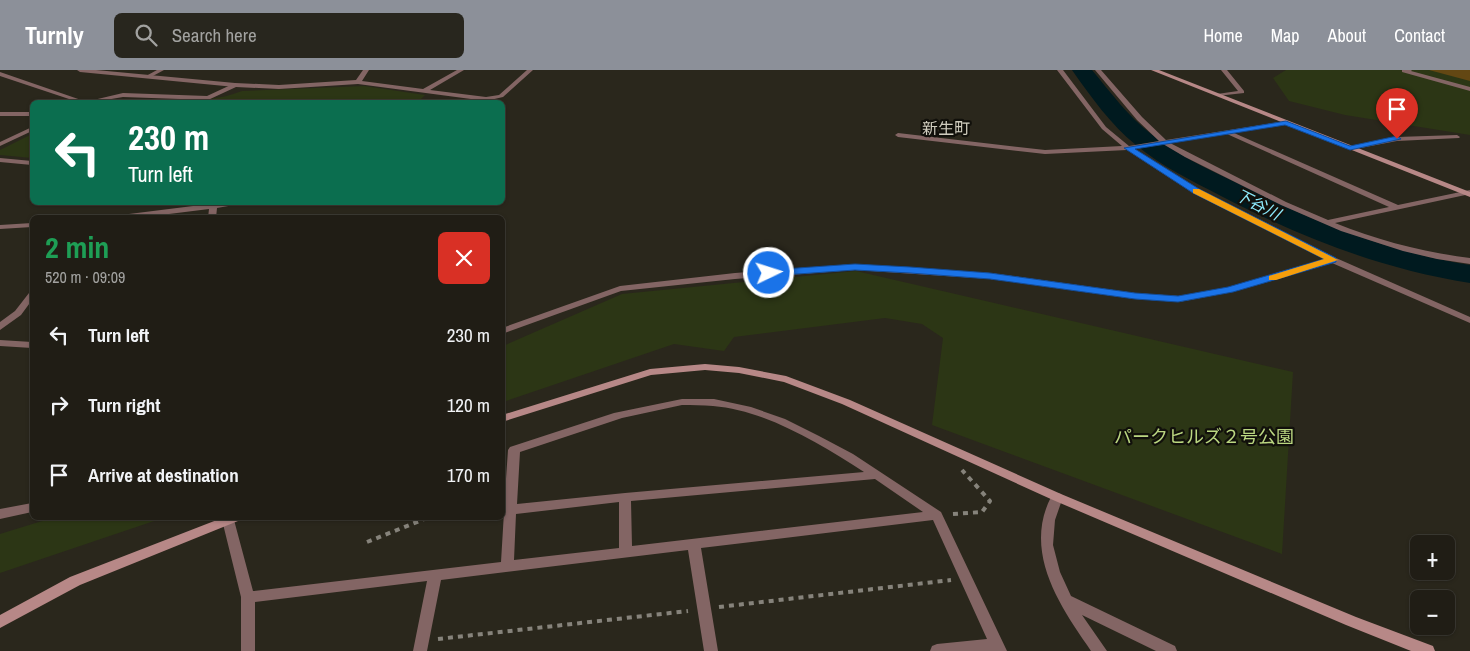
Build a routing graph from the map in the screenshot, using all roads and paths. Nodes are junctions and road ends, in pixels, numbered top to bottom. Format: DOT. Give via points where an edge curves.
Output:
graph roads {
  1 [pos="80,70"];
  2 [pos="161,70"];
  3 [pos="366,70"];
  4 [pos="461,70"];
  5 [pos="530,70"];
  6 [pos="1060,70"];
  7 [pos="1098,70"];
  8 [pos="1154,70"];
  9 [pos="1224,70"];
  10 [pos="1405,70"];
  11 [pos="0,74"];
  12 [pos="149,76"];
  13 [pos="358,82"];
  14 [pos="235,85"];
  15 [pos="1470,89"];
  16 [pos="423,91"];
  17 [pos="1219,96"];
  18 [pos="76,100"];
  19 [pos="98,100"];
  20 [pos="0,114"];
  21 [pos="30,114"];
  22 [pos="1286,123"];
  23 [pos="30,130"];
  24 [pos="1229,132"];
  25 [pos="898,135"];
  26 [pos="1457,137"];
  27 [pos="1165,143"];
  28 [pos="0,144"];
  29 [pos="1128,148"];
  30 [pos="1350,148"];
  31 [pos="0,160"];
  32 [pos="30,163"];
  33 [pos="1468,193"];
  34 [pos="230,205"];
  35 [pos="213,208"];
  36 [pos="1397,208"];
  37 [pos="143,215"];
  38 [pos="212,215"];
  39 [pos="1326,223"];
  40 [pos="30,225"];
  41 [pos="0,227"];
  42 [pos="1333,260"];
  43 [pos="1470,261"];
  44 [pos="30,298"];
  45 [pos="30,311"];
  46 [pos="18,313"];
  47 [pos="1470,320"];
  48 [pos="0,327"];
  49 [pos="505,331"];
  50 [pos="0,343"];
  51 [pos="30,345"];
  52 [pos="505,418"];
  53 [pos="961,469"];
  54 [pos="877,475"];
  55 [pos="625,497"];
  56 [pos="1057,497"];
  57 [pos="30,508"];
  58 [pos="509,510"];
  59 [pos="0,514"];
  60 [pos="937,515"];
  61 [pos="228,520"];
  62 [pos="231,520"];
  63 [pos="422,520"];
  64 [pos="367,542"];
  65 [pos="694,545"];
  66 [pos="626,551"];
  67 [pos="507,567"];
  68 [pos="436,575"];
  69 [pos="248,597"];
  70 [pos="1068,601"];
  71 [pos="0,622"];
  72 [pos="999,647"];
  73 [pos="248,651"];
  74 [pos="420,651"];
  75 [pos="711,651"];
  76 [pos="936,651"];
  77 [pos="1100,651"];
  78 [pos="1170,651"];
  79 [pos="1428,651"];
  1 -- 12 [label="street"];
  2 -- 12 [label="street"];
  3 -- 13 [label="street"];
  4 -- 16 [label="street"];
  5 -- 16 [label="street" via="501,96 486,99"];
  6 -- 29 [label="street" via="1104,128"];
  7 -- 27 [label="street"];
  8 -- 17 [label="street"];
  9 -- 17 [label="street" via="1242,92"];
  10 -- 15 [label="street"];
  11 -- 18 [label="street"];
  12 -- 14 [label="street"];
  13 -- 14 [label="street" via="278,87"];
  13 -- 16 [label="street"];
  14 -- 19 [label="street" via="208,98 123,95"];
  17 -- 22 [label="street"];
  20 -- 21 [label="street"];
  22 -- 24 [label="street"];
  22 -- 30 [label="street"];
  23 -- 28 [label="street"];
  24 -- 27 [label="street"];
  24 -- 36 [label="street"];
  25 -- 29 [label="street" via="1045,152"];
  26 -- 30 [label="street" via="1397,139"];
  27 -- 29 [label="street"];
  27 -- 39 [label="street"];
  29 -- 42 [label="street" via="1196,191"];
  30 -- 33 [label="street"];
  31 -- 32 [label="street"];
  33 -- 36 [label="street"];
  34 -- 35 [label="street"];
  35 -- 37 [label="street"];
  35 -- 38 [label="street"];
  36 -- 39 [label="street"];
  39 -- 43 [label="street" via="1440,258"];
  40 -- 41 [label="street"];
  42 -- 47 [label="street"];
  42 -- 49 [label="street" via="1229,290 1178,299 990,276 855,267 735,276 620,289"];
  44 -- 46 [label="street"];
  45 -- 46 [label="street"];
  46 -- 48 [label="street"];
  50 -- 51 [label="street"];
  52 -- 56 [label="street" via="650,372 697,368 739,370 786,380 846,402"];
  53 -- 60 [label="path" via="990,501 982,512"];
  54 -- 55 [label="street"];
  54 -- 58 [label="street" via="794,428 751,411 716,403 684,402 649,407 514,450"];
  54 -- 60 [label="street"];
  55 -- 58 [label="street"];
  55 -- 66 [label="street"];
  56 -- 70 [label="street" via="1049,513 1047,546 1056,578"];
  56 -- 79 [label="street"];
  57 -- 59 [label="street"];
  58 -- 67 [label="street"];
  60 -- 65 [label="street"];
  60 -- 72 [label="street"];
  61 -- 71 [label="street" via="75,581"];
  62 -- 69 [label="street"];
  63 -- 64 [label="path"];
  65 -- 66 [label="street"];
  65 -- 75 [label="street"];
  66 -- 67 [label="street"];
  67 -- 68 [label="street"];
  68 -- 69 [label="street"];
  68 -- 74 [label="street"];
  69 -- 73 [label="street"];
  70 -- 77 [label="street" via="1084,632"];
  70 -- 78 [label="street"];
  72 -- 76 [label="street"];
}
